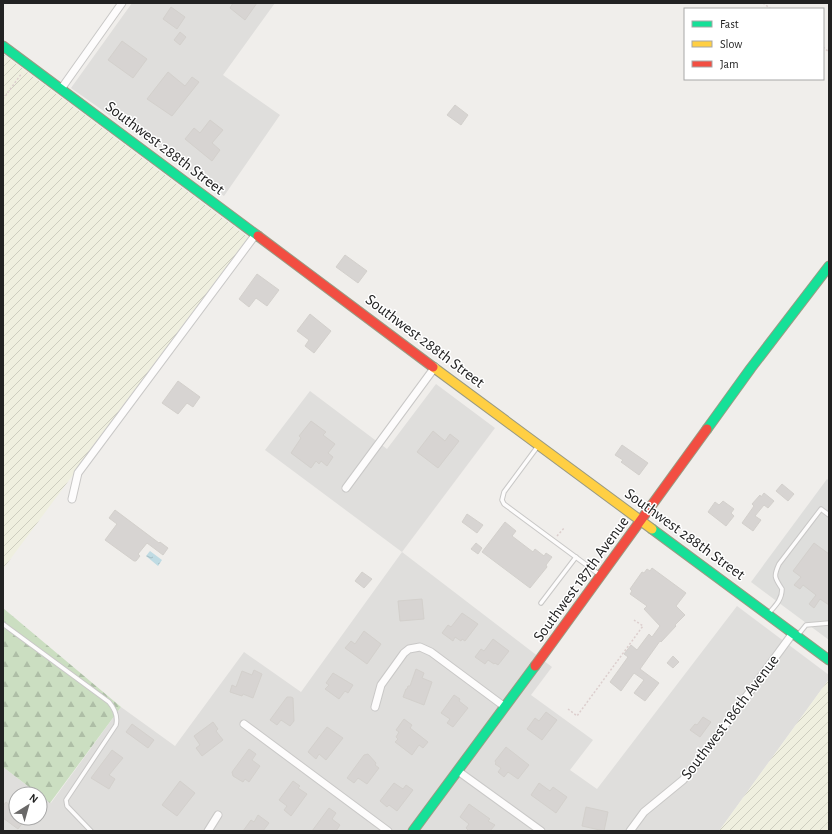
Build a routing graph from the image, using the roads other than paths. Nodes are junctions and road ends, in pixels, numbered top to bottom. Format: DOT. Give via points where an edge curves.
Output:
graph roads {
  1 [pos="122,3"];
  2 [pos="3,46"];
  3 [pos="61,89"];
  4 [pos="256,234"];
  5 [pos="829,266"];
  6 [pos="435,367"];
  7 [pos="539,445"];
  8 [pos="346,488"];
  9 [pos="72,498"];
  10 [pos="829,515"];
  11 [pos="641,521"];
  12 [pos="576,557"];
  13 [pos="602,576"];
  14 [pos="541,603"];
  15 [pos="768,614"];
  16 [pos="829,623"];
  17 [pos="3,624"];
  18 [pos="795,634"];
  19 [pos="829,660"];
  20 [pos="375,707"];
  21 [pos="505,707"];
  22 [pos="244,724"];
  23 [pos="458,770"];
  24 [pos="218,815"];
  25 [pos="91,831"];
  26 [pos="208,831"];
  27 [pos="388,831"];
  28 [pos="413,831"];
  29 [pos="541,831"];
  30 [pos="630,831"];
  1 -- 3 [label="street"];
  2 -- 3 [label="street, Southwest 288th Street"];
  3 -- 4 [label="street, Southwest 288th Street"];
  4 -- 6 [label="street, Southwest 288th Street"];
  4 -- 9 [label="street" via="78,473"];
  5 -- 11 [label="street, Southwest 187th Avenue" via="751,368"];
  6 -- 7 [label="street, Southwest 288th Street"];
  6 -- 8 [label="street"];
  7 -- 11 [label="street, Southwest 288th Street"];
  7 -- 12 [label="lane" via="504,492 502,500"];
  10 -- 15 [label="lane" via="821,509 779,564 775,574 782,595"];
  11 -- 13 [label="street, Southwest 187th Avenue"];
  11 -- 15 [label="street, Southwest 288th Street"];
  12 -- 13 [label="lane"];
  12 -- 14 [label="lane"];
  13 -- 21 [label="street, Southwest 187th Avenue"];
  15 -- 18 [label="street, Southwest 288th Street"];
  16 -- 18 [label="lane" via="806,625"];
  17 -- 25 [label="lane" via="109,702 116,712 116,726 66,800 67,806"];
  18 -- 19 [label="street, Southwest 288th Street"];
  18 -- 30 [label="street, Southwest 186th Avenue" via="683,780 644,812"];
  20 -- 21 [label="street" via="381,685 404,653 420,647 431,652"];
  21 -- 23 [label="street, Southwest 187th Avenue"];
  22 -- 27 [label="street"];
  23 -- 28 [label="street, Southwest 187th Avenue"];
  23 -- 29 [label="street"];
  24 -- 26 [label="street"];
}
